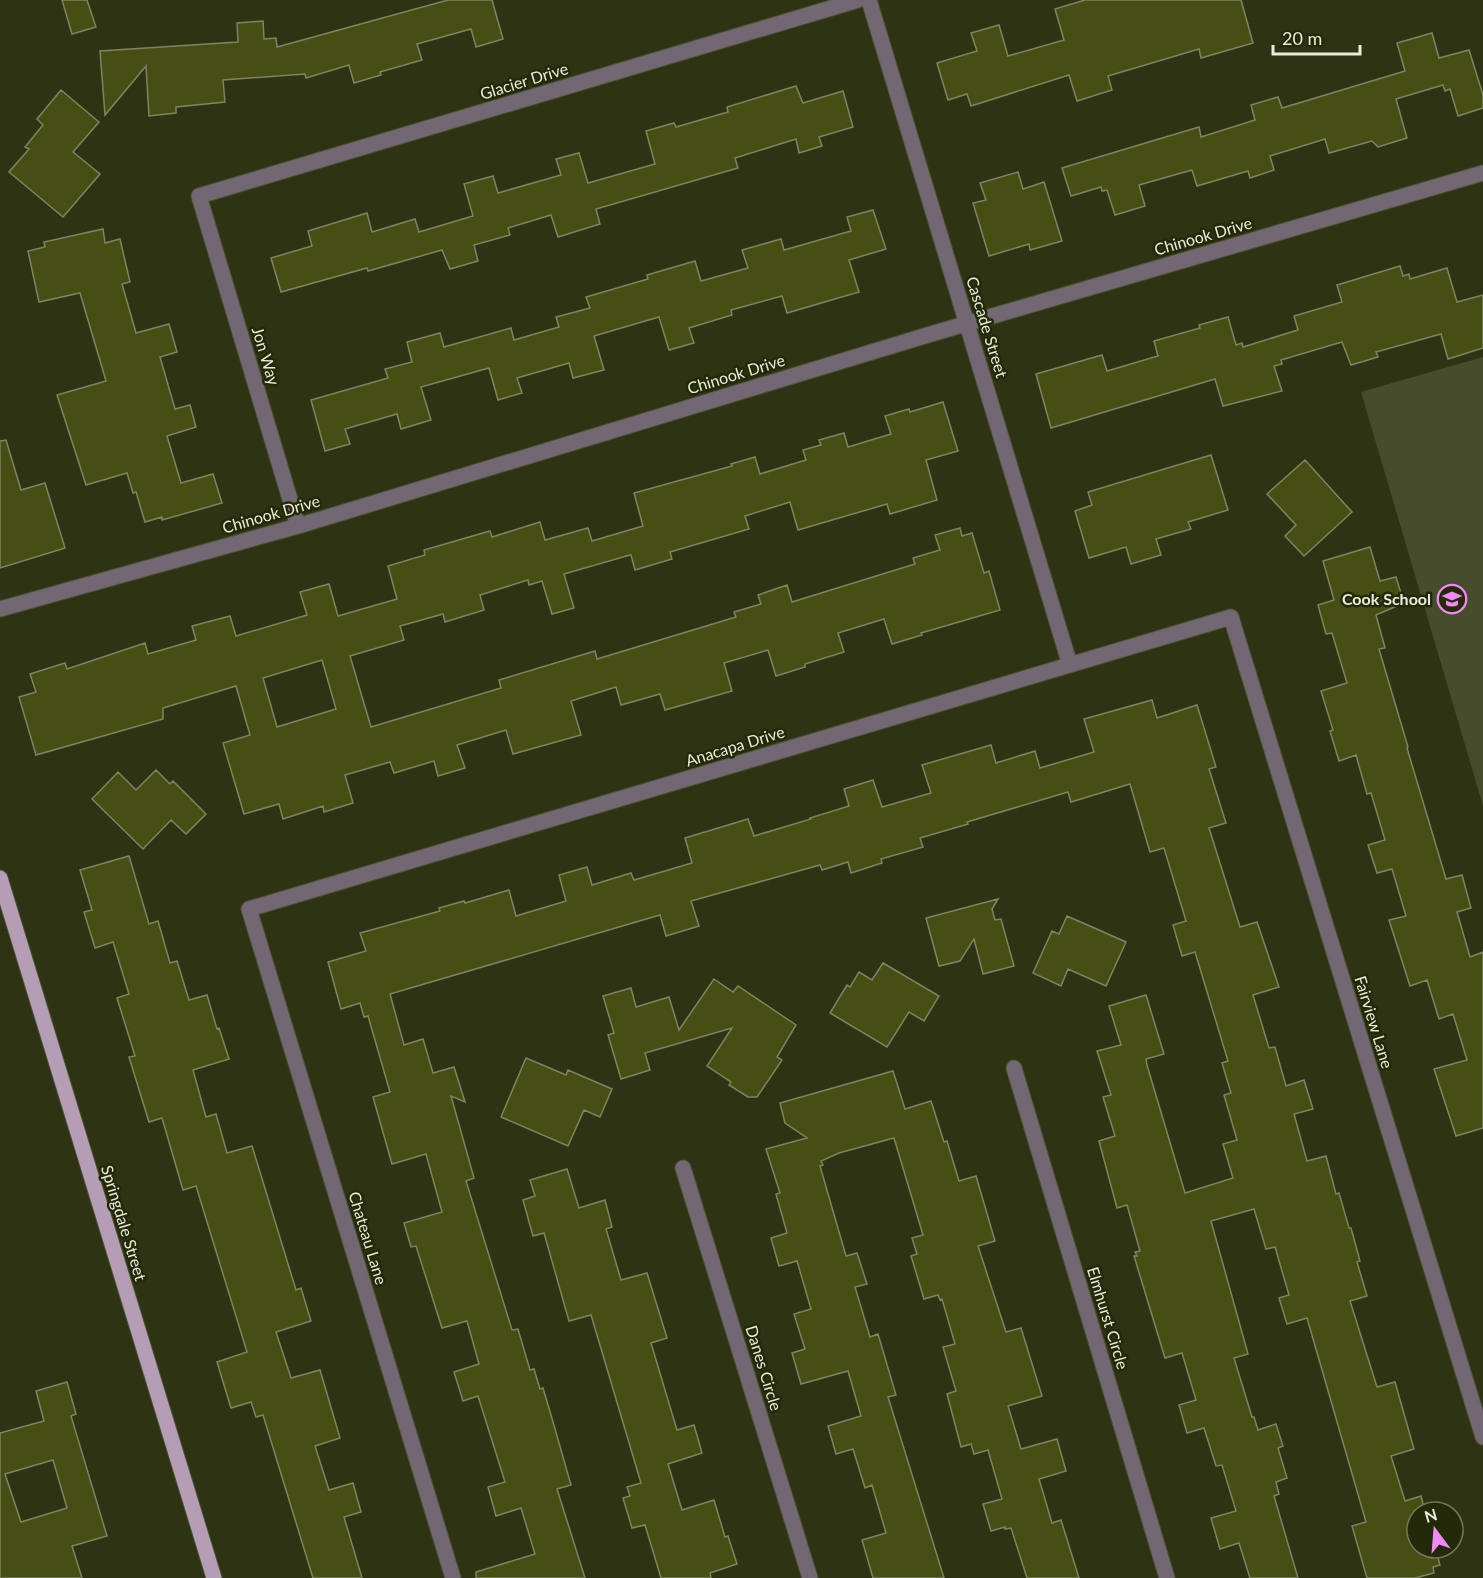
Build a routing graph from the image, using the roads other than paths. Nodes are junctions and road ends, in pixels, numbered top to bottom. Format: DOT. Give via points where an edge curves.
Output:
graph roads {
  1 [pos="858,0"];
  2 [pos="869,0"];
  3 [pos="1483,173"];
  4 [pos="199,196"];
  5 [pos="967,324"];
  6 [pos="298,526"];
  7 [pos="0,609"];
  8 [pos="1231,617"];
  9 [pos="1070,664"];
  10 [pos="0,878"];
  11 [pos="249,909"];
  12 [pos="1014,1068"];
  13 [pos="683,1168"];
  14 [pos="1483,1437"];
  15 [pos="214,1578"];
  16 [pos="453,1578"];
  17 [pos="810,1578"];
  18 [pos="1167,1578"];
  1 -- 4 [label="street, Glacier Drive"];
  2 -- 5 [label="street, Cascade Street"];
  3 -- 5 [label="street, Chinook Drive"];
  4 -- 6 [label="street, Jon Way"];
  5 -- 6 [label="street, Chinook Drive"];
  5 -- 9 [label="street, Cascade Street"];
  6 -- 7 [label="street, Chinook Drive"];
  8 -- 9 [label="street, Anacapa Drive"];
  8 -- 14 [label="street, Fairview Lane"];
  9 -- 11 [label="street, Anacapa Drive"];
  10 -- 15 [label="main road, Springdale Street"];
  11 -- 16 [label="street, Chateau Lane"];
  12 -- 18 [label="street, Elmhurst Circle"];
  13 -- 17 [label="street, Danes Circle"];
}
